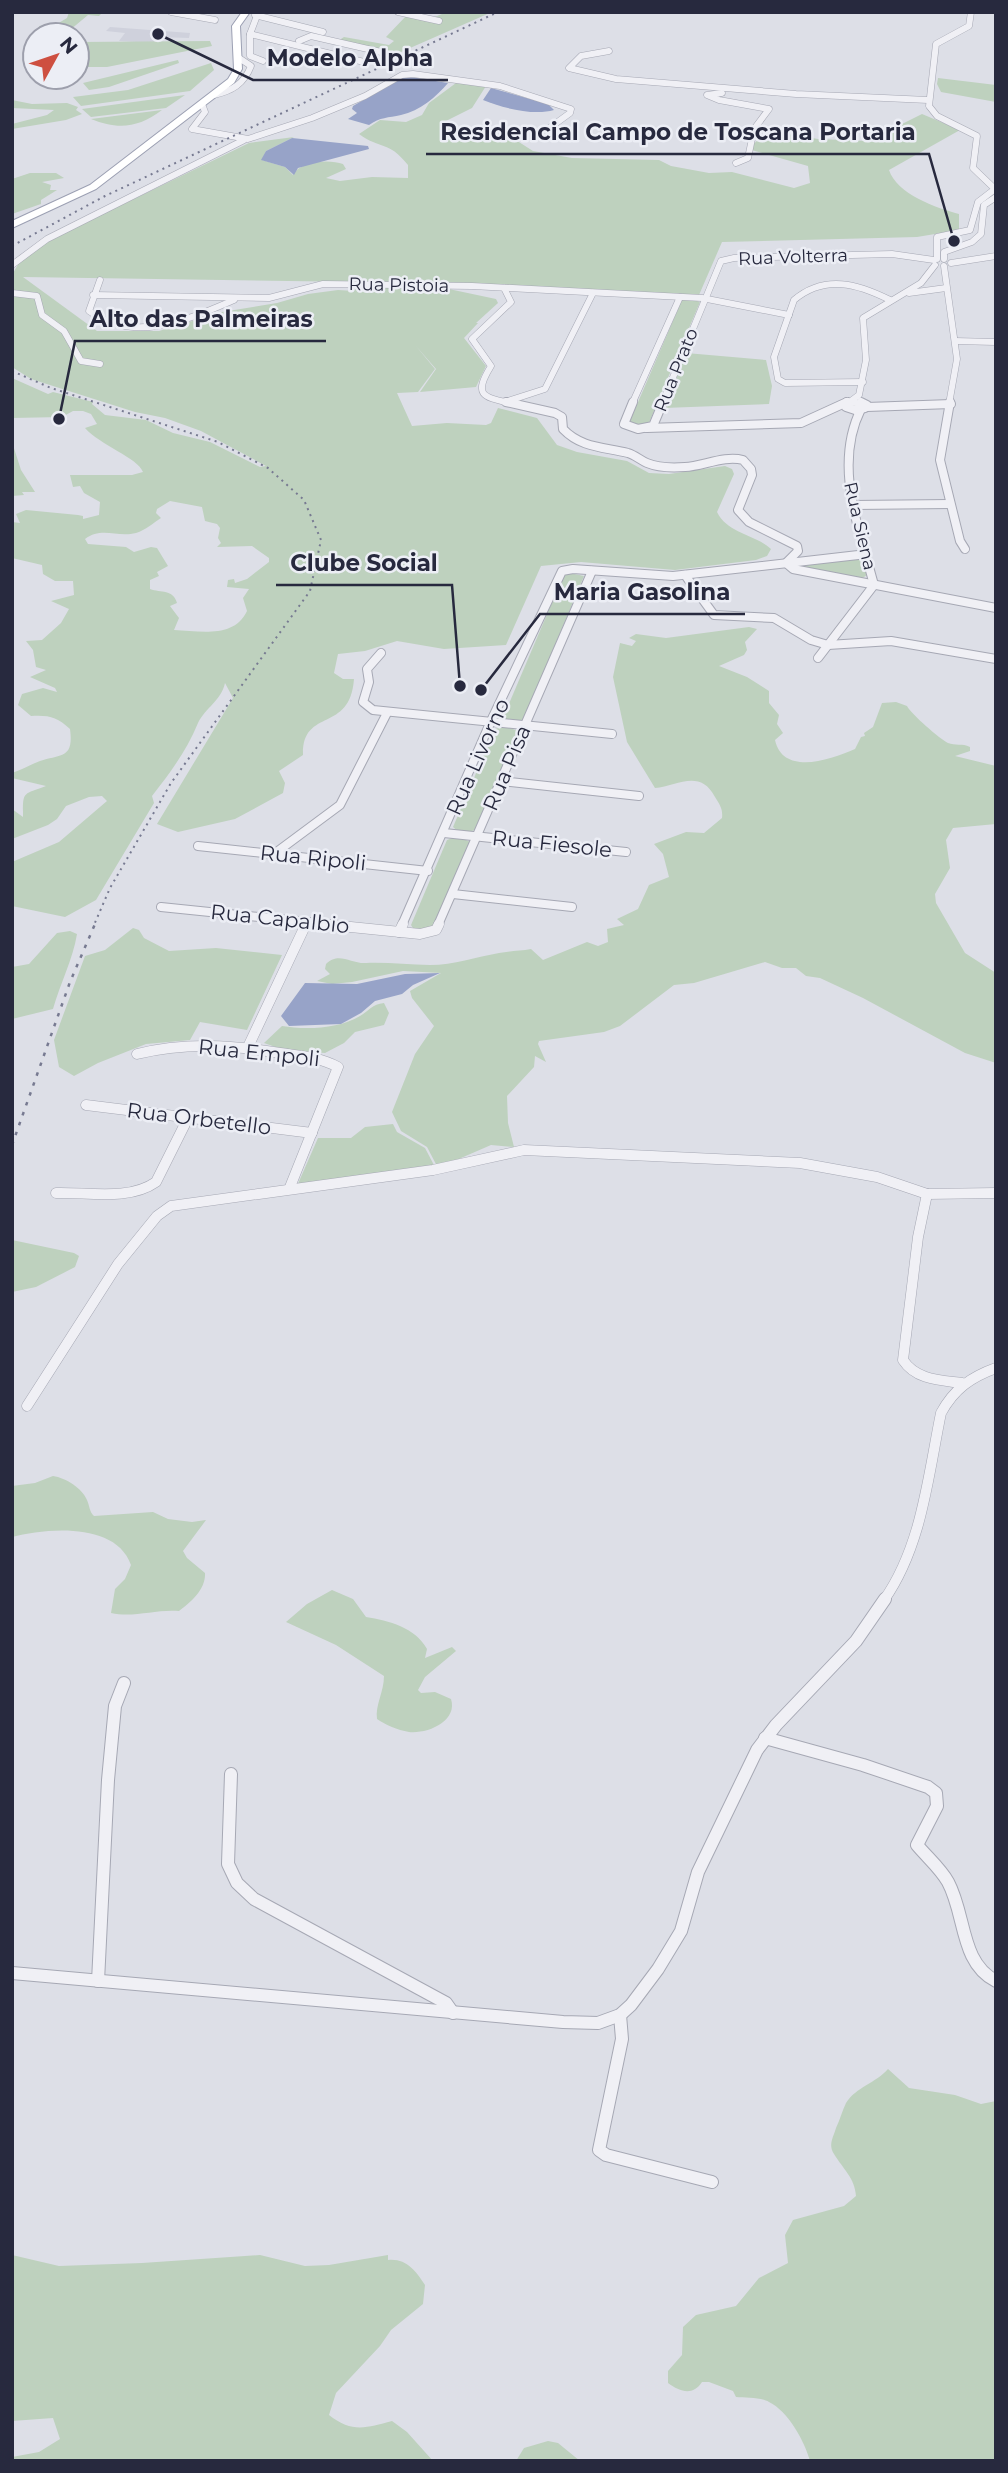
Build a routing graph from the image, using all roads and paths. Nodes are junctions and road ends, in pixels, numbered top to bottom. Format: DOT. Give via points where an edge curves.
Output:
graph roads {
  1 [pos="171,12"];
  2 [pos="398,12"];
  3 [pos="971,12"];
  4 [pos="253,13"];
  5 [pos="439,22"];
  6 [pos="211,28"];
  7 [pos="331,34"];
  8 [pos="250,35"];
  9 [pos="299,41"];
  10 [pos="236,43"];
  11 [pos="356,46"];
  12 [pos="609,51"];
  13 [pos="345,52"];
  14 [pos="381,52"];
  15 [pos="263,61"];
  16 [pos="932,83"];
  17 [pos="939,85"];
  18 [pos="782,93"];
  19 [pos="928,100"];
  20 [pos="202,104"];
  21 [pos="548,129"];
  22 [pos="244,140"];
  23 [pos="736,163"];
  24 [pos="995,190"];
  25 [pos="996,197"];
  26 [pos="976,203"];
  27 [pos="984,205"];
  28 [pos="982,214"];
  29 [pos="973,215"];
  30 [pos="12,225"];
  31 [pos="958,234"];
  32 [pos="974,238"];
  33 [pos="996,256"];
  34 [pos="941,262"];
  35 [pos="12,265"];
  36 [pos="929,276"];
  37 [pos="945,277"];
  38 [pos="100,280"];
  39 [pos="916,286"];
  40 [pos="490,287"];
  41 [pos="504,288"];
  42 [pos="946,288"];
  43 [pos="923,291"];
  44 [pos="935,292"];
  45 [pos="12,293"];
  46 [pos="593,293"];
  47 [pos="902,294"];
  48 [pos="93,295"];
  49 [pos="510,297"];
  50 [pos="680,297"];
  51 [pos="947,297"];
  52 [pos="239,298"];
  53 [pos="706,299"];
  54 [pos="891,300"];
  55 [pos="789,315"];
  56 [pos="955,341"];
  57 [pos="995,342"];
  58 [pos="100,365"];
  59 [pos="863,382"];
  60 [pos="502,403"];
  61 [pos="863,403"];
  62 [pos="951,404"];
  63 [pos="849,405"];
  64 [pos="855,418"];
  65 [pos="650,426"];
  66 [pos="950,504"];
  67 [pos="855,505"];
  68 [pos="965,549"];
  69 [pos="867,554"];
  70 [pos="786,563"];
  71 [pos="592,570"];
  72 [pos="685,575"];
  73 [pos="874,585"];
  74 [pos="996,608"];
  75 [pos="828,645"];
  76 [pos="381,653"];
  77 [pos="818,658"];
  78 [pos="996,659"];
  79 [pos="387,713"];
  80 [pos="491,722"];
  81 [pos="525,725"];
  82 [pos="612,734"];
  83 [pos="501,781"];
  84 [pos="639,796"];
  85 [pos="444,833"];
  86 [pos="478,836"];
  87 [pos="198,845"];
  88 [pos="626,852"];
  89 [pos="274,854"];
  90 [pos="428,871"];
  91 [pos="453,894"];
  92 [pos="161,907"];
  93 [pos="572,907"];
  94 [pos="307,922"];
  95 [pos="399,932"];
  96 [pos="247,1049"];
  97 [pos="137,1054"];
  98 [pos="86,1105"];
  99 [pos="188,1118"];
  100 [pos="312,1133"];
  101 [pos="290,1187"];
  102 [pos="56,1193"];
  103 [pos="996,1193"];
  104 [pos="927,1194"];
  105 [pos="996,1368"];
  106 [pos="962,1383"];
  107 [pos="26,1406"];
  108 [pos="124,1683"];
  109 [pos="765,1738"];
  110 [pos="231,1774"];
  111 [pos="12,1973"];
  112 [pos="98,1981"];
  113 [pos="996,1981"];
  114 [pos="453,2013"];
  115 [pos="620,2015"];
  116 [pos="712,2182"];
  1 -- 6 [label="street" via="217,17"];
  2 -- 5 [label="street"];
  3 -- 16 [label="street" via="970,26 936,44"];
  4 -- 7 [label="street"];
  4 -- 8 [label="street"];
  4 -- 10 [label="main road" via="236,26"];
  8 -- 9 [label="street"];
  8 -- 10 [label="street"];
  8 -- 13 [label="street" via="365,59"];
  8 -- 15 [label="street" via="250,56"];
  9 -- 11 [label="street" via="311,36"];
  9 -- 13 [label="street"];
  10 -- 20 [label="main road" via="239,58 234,78"];
  11 -- 13 [label="street"];
  11 -- 14 [label="street"];
  12 -- 18 [label="street" via="581,56 569,68"];
  16 -- 17 [label="street"];
  16 -- 19 [label="street"];
  18 -- 19 [label="street"];
  18 -- 23 [label="street" via="708,95 769,109 754,129 748,158"];
  19 -- 24 [label="street" via="933,113 977,136 973,168"];
  20 -- 22 [label="street" via="205,112 192,129"];
  20 -- 30 [label="main road" via="93,187"];
  21 -- 22 [label="street" via="571,109 500,86 408,74 312,118"];
  22 -- 35 [label="street" via="47,239"];
  24 -- 26 [label="street"];
  25 -- 27 [label="street"];
  26 -- 27 [label="street"];
  26 -- 29 [label="street"];
  27 -- 28 [label="street"];
  28 -- 29 [label="street"];
  28 -- 32 [label="street" via="982,234"];
  29 -- 31 [label="street"];
  31 -- 32 [label="street"];
  31 -- 34 [label="street" via="936,244"];
  32 -- 34 [label="street, Rua Siena" via="944,252"];
  33 -- 34 [label="street"];
  34 -- 36 [label="street, Rua Siena"];
  34 -- 37 [label="street"];
  34 -- 53 [label="street, Rua Volterra" via="906,256 729,259 721,261"];
  36 -- 37 [label="street"];
  36 -- 39 [label="street, Rua Siena"];
  37 -- 42 [label="street"];
  38 -- 48 [label="street"];
  39 -- 43 [label="street"];
  39 -- 47 [label="street, Rua Siena"];
  40 -- 41 [label="street, Rua Pistoia"];
  40 -- 49 [label="street"];
  40 -- 52 [label="street, Rua Pistoia" via="324,284 273,298"];
  41 -- 46 [label="street, Rua Pistoia"];
  41 -- 49 [label="street"];
  42 -- 44 [label="street"];
  42 -- 51 [label="street"];
  43 -- 44 [label="street"];
  43 -- 47 [label="street"];
  44 -- 51 [label="street"];
  45 -- 58 [label="street" via="37,296 42,315 64,331 81,361"];
  46 -- 50 [label="street, Rua Pistoia"];
  46 -- 60 [label="street" via="545,389"];
  47 -- 54 [label="street, Rua Siena"];
  48 -- 52 [label="street, Rua Pistoia"];
  48 -- 52 [label="street" via="89,311 118,327 163,325"];
  49 -- 60 [label="street" via="510,303 472,339 491,366 480,384 481,392"];
  50 -- 53 [label="street, Rua Pistoia"];
  50 -- 65 [label="street, Rua Prato" via="625,420 626,426 638,429"];
  51 -- 56 [label="street"];
  53 -- 55 [label="street, Rua Pistoia"];
  53 -- 65 [label="street, Rua Prato"];
  54 -- 55 [label="street" via="861,286 831,284 800,295"];
  54 -- 59 [label="street, Rua Siena" via="861,322 866,360"];
  55 -- 59 [label="street" via="774,357 778,379 792,384"];
  56 -- 57 [label="street"];
  56 -- 62 [label="street"];
  59 -- 61 [label="street, Rua Siena"];
  60 -- 70 [label="street" via="558,415 563,429 574,439 632,454 653,465 745,461 751,477 738,510 749,522 796,546 798,551"];
  61 -- 62 [label="street"];
  61 -- 63 [label="street"];
  61 -- 63 [label="street"];
  61 -- 64 [label="street, Rua Siena"];
  62 -- 66 [label="street" via="940,460"];
  63 -- 64 [label="street"];
  63 -- 65 [label="street" via="801,423"];
  64 -- 67 [label="street, Rua Siena" via="846,463"];
  66 -- 67 [label="street"];
  66 -- 68 [label="street"];
  67 -- 69 [label="street, Rua Siena"];
  69 -- 70 [label="street"];
  69 -- 73 [label="street, Rua Siena"];
  70 -- 72 [label="street"];
  70 -- 73 [label="street" via="800,571"];
  71 -- 72 [label="street"];
  71 -- 80 [label="street, Rua Livorno" via="560,573"];
  71 -- 81 [label="street, Rua Pisa"];
  72 -- 75 [label="street" via="714,615 774,618"];
  73 -- 74 [label="street"];
  73 -- 75 [label="street, Rua Siena"];
  75 -- 77 [label="street, Rua Siena"];
  75 -- 78 [label="street" via="891,640"];
  76 -- 79 [label="street" via="367,669 369,687 363,702"];
  79 -- 80 [label="street"];
  79 -- 89 [label="street" via="340,805"];
  80 -- 81 [label="street"];
  80 -- 85 [label="street, Rua Livorno"];
  81 -- 82 [label="street"];
  81 -- 83 [label="street, Rua Pisa"];
  83 -- 84 [label="street"];
  83 -- 86 [label="street, Rua Pisa"];
  85 -- 86 [label="street, Rua Fiesole"];
  85 -- 90 [label="street, Rua Livorno"];
  86 -- 88 [label="street, Rua Fiesole"];
  86 -- 91 [label="street, Rua Pisa"];
  87 -- 89 [label="street, Rua Ripoli"];
  89 -- 90 [label="street, Rua Ripoli"];
  90 -- 95 [label="street, Rua Livorno"];
  91 -- 93 [label="street"];
  91 -- 95 [label="street, Rua Pisa" via="436,930 427,934"];
  92 -- 94 [label="street, Rua Capalbio"];
  94 -- 95 [label="street, Rua Capalbio"];
  94 -- 96 [label="street"];
  96 -- 97 [label="street, Rua Empoli" via="197,1045"];
  96 -- 100 [label="street, Rua Empoli" via="323,1059 338,1067"];
  98 -- 99 [label="street, Rua Orbetello"];
  99 -- 100 [label="street, Rua Orbetello"];
  99 -- 102 [label="street" via="156,1182 147,1189"];
  100 -- 101 [label="street"];
  103 -- 104 [label="street"];
  104 -- 106 [label="street" via="903,1360 919,1375"];
  104 -- 107 [label="street" via="877,1177 800,1163 524,1150 433,1170 171,1206 153,1219 113,1273"];
  105 -- 106 [label="street"];
  106 -- 109 [label="street" via="941,1413 914,1540 901,1576 856,1641"];
  108 -- 112 [label="street" via="115,1706 108,1780"];
  109 -- 113 [label="street" via="863,1765 936,1793 937,1806 917,1844 948,1881 973,1963"];
  109 -- 115 [label="street" via="735,1790 698,1872 681,1931 658,1969"];
  110 -- 114 [label="street" via="228,1864 244,1892 446,2003"];
  111 -- 112 [label="street"];
  112 -- 114 [label="street"];
  114 -- 115 [label="street" via="598,2023"];
  115 -- 116 [label="street" via="622,2039 599,2150"];
}
